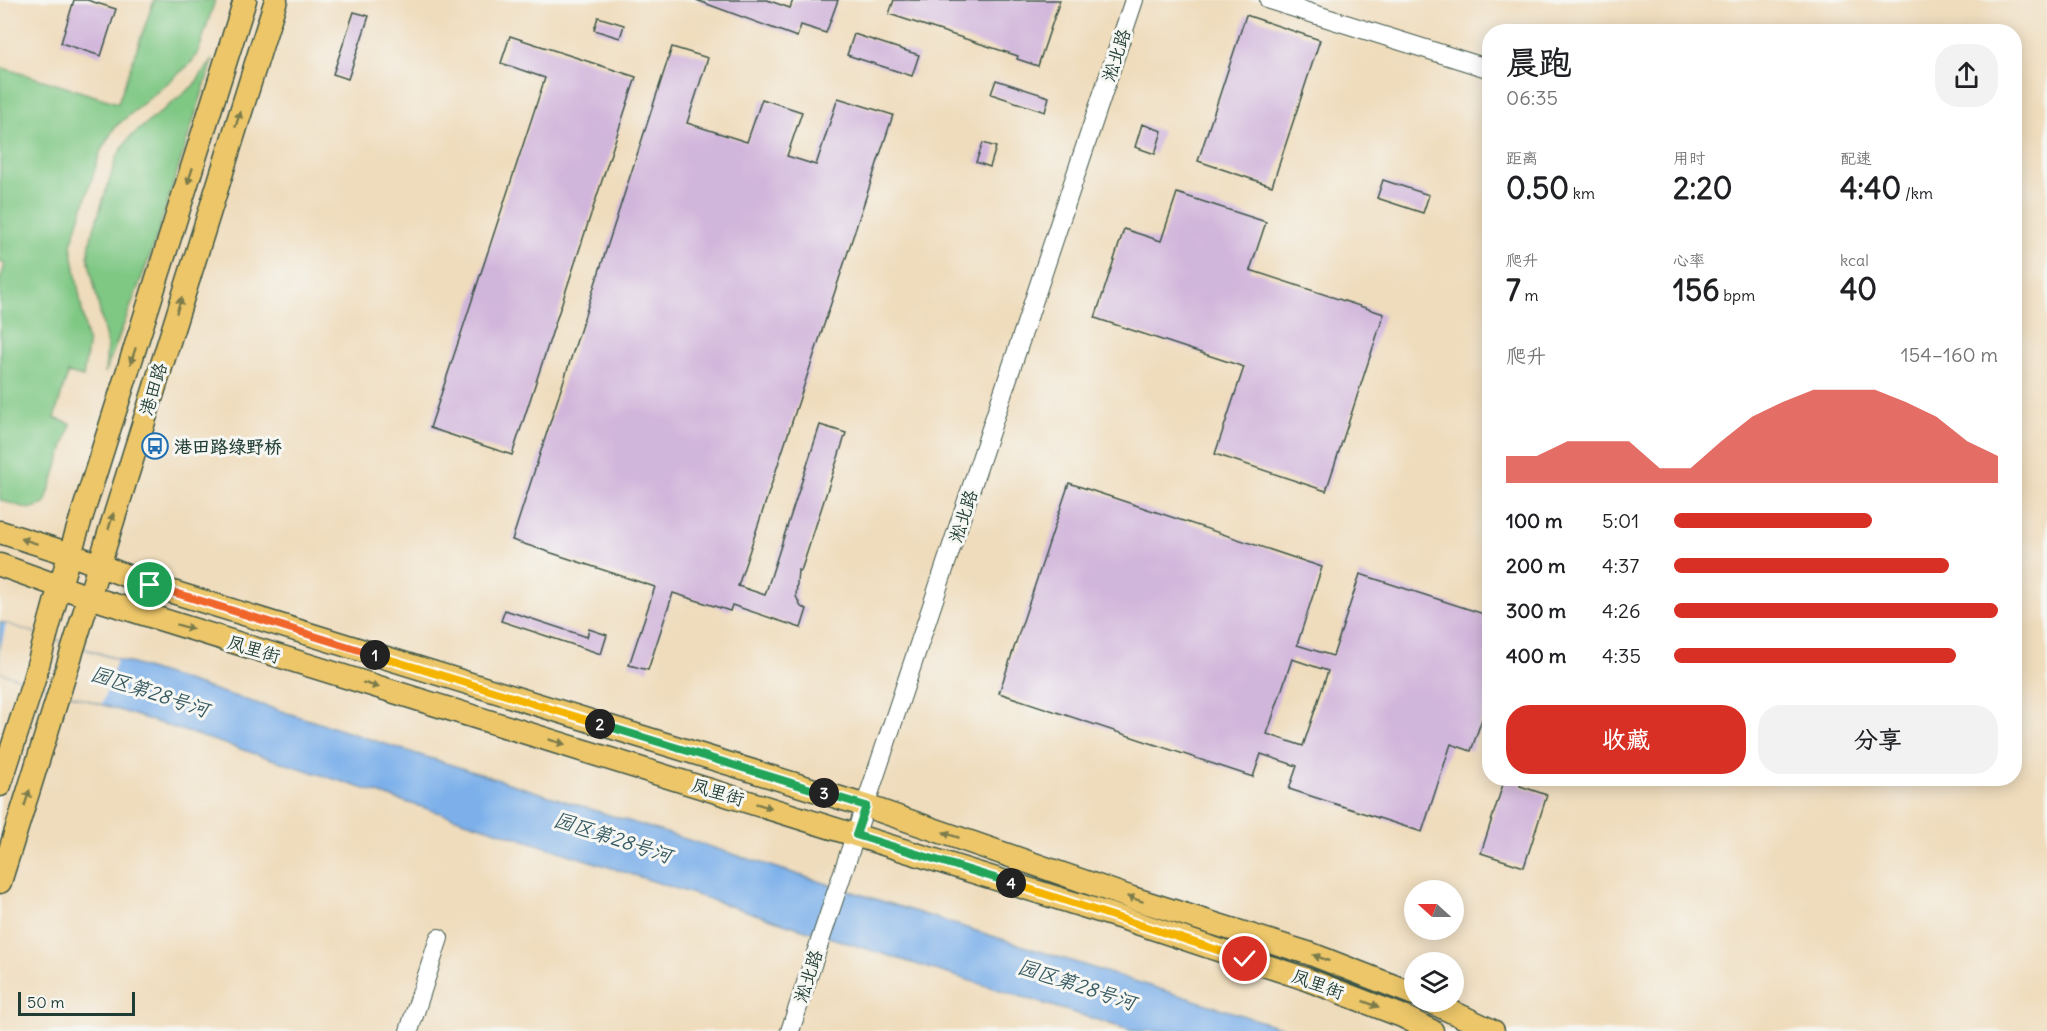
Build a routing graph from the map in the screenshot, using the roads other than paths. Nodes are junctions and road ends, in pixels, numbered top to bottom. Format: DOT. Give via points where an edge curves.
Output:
graph roads {
  1 [pos="245,0"];
  2 [pos="276,0"];
  3 [pos="1134,0"];
  4 [pos="1269,0"];
  5 [pos="1482,67"];
  6 [pos="0,532"];
  7 [pos="70,554"];
  8 [pos="0,565"];
  9 [pos="98,565"];
  10 [pos="60,585"];
  11 [pos="89,597"];
  12 [pos="0,785"];
  13 [pos="866,806"];
  14 [pos="856,835"];
  15 [pos="0,882"];
  16 [pos="439,938"];
  17 [pos="1404,990"];
  18 [pos="1452,1012"];
  19 [pos="409,1031"];
  20 [pos="790,1031"];
  21 [pos="1432,1031"];
  22 [pos="1492,1031"];
  1 -- 7 [label="main road, 港田路, one-way"];
  9 -- 2 [label="main road, 港田路, one-way"];
  3 -- 13 [label="street, 淞北路"];
  4 -- 5 [label="street"];
  7 -- 6 [label="main road, 凤里街, one-way"];
  7 -- 9 [label="main road, 凤里街"];
  7 -- 10 [label="main road, 港田路"];
  8 -- 10 [label="main road, 凤里街"];
  9 -- 11 [label="main road, 港田路"];
  9 -- 13 [label="main road, 凤里街" via="161,589"];
  10 -- 11 [label="main road, 凤里街"];
  10 -- 12 [label="main road, 港田路"];
  11 -- 14 [label="main road, 凤里街, one-way"];
  15 -- 11 [label="main road, 港田路, one-way"];
  13 -- 14 [label="street, 淞北路"];
  17 -- 13 [label="main road, 凤里街, one-way" via="1311,954 1132,898"];
  14 -- 20 [label="street, 淞北路"];
  14 -- 21 [label="main road, 凤里街, one-way" via="1292,974"];
  16 -- 19 [label="street"];
  18 -- 22 [label="main road"];
}
